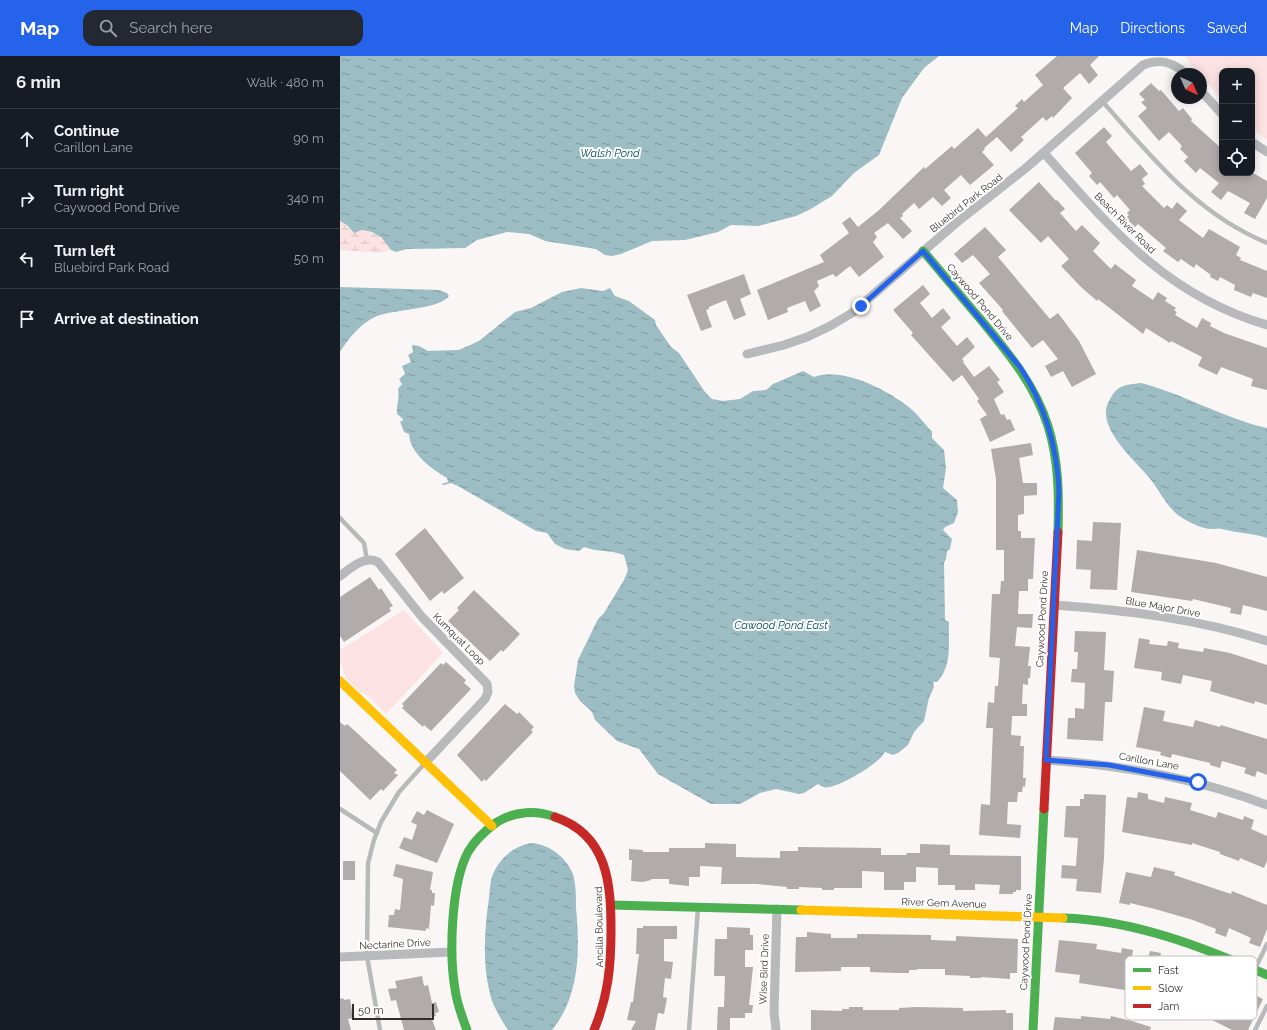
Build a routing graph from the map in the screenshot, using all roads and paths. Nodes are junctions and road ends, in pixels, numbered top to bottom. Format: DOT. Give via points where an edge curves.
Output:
graph roads {
  1 [pos="1177,68"];
  2 [pos="1207,98"];
  3 [pos="1102,101"];
  4 [pos="1219,111"];
  5 [pos="1255,144"];
  6 [pos="1267,152"];
  7 [pos="1044,153"];
  8 [pos="1267,242"];
  9 [pos="923,251"];
  10 [pos="1267,325"];
  11 [pos="747,354"];
  12 [pos="340,518"];
  13 [pos="367,560"];
  14 [pos="340,576"];
  15 [pos="1054,605"];
  16 [pos="1267,641"];
  17 [pos="342,687"];
  18 [pos="1046,760"];
  19 [pos="425,763"];
  20 [pos="1267,805"];
  21 [pos="340,809"];
  22 [pos="492,826"];
  23 [pos="377,833"];
  24 [pos="611,905"];
  25 [pos="698,906"];
  26 [pos="777,909"];
  27 [pos="1039,916"];
  28 [pos="1267,944"];
  29 [pos="452,952"];
  30 [pos="367,956"];
  31 [pos="1224,956"];
  32 [pos="340,957"];
  33 [pos="1257,965"];
  34 [pos="1257,970"];
  35 [pos="1267,975"];
  36 [pos="1267,1006"];
  37 [pos="380,1030"];
  38 [pos="467,1030"];
  39 [pos="594,1030"];
  40 [pos="688,1030"];
  41 [pos="776,1030"];
  42 [pos="1033,1030"];
  43 [pos="1255,1030"];
  1 -- 3 [label="street, Bluebird Park Road" via="1160,61 1148,63 1138,68"];
  2 -- 4 [label="street"];
  3 -- 7 [label="street, Bluebird Park Road"];
  3 -- 8 [label="lane" via="1183,190 1223,220"];
  5 -- 6 [label="street"];
  7 -- 9 [label="street, Bluebird Park Road"];
  7 -- 10 [label="street, Beach River Road" via="1109,225 1146,261 1208,301"];
  9 -- 11 [label="street, Bluebird Park Road" via="861,306 841,320 796,341"];
  9 -- 15 [label="street, Caywood Pond Drive" via="1020,367 1046,418 1056,457 1058,479"];
  12 -- 13 [label="lane" via="364,544"];
  13 -- 14 [label="street"];
  13 -- 19 [label="street, Kumquat Loop" via="374,560 381,565 422,617 487,684 488,692 485,699"];
  15 -- 16 [label="street, Blue Major Drive" via="1158,616"];
  15 -- 18 [label="street, Caywood Pond Drive"];
  17 -- 19 [label="street"];
  18 -- 20 [label="street, Carillon Lane" via="1109,765 1170,776 1211,786"];
  18 -- 27 [label="street, Caywood Pond Drive"];
  19 -- 22 [label="street"];
  19 -- 23 [label="lane" via="399,792"];
  21 -- 23 [label="lane"];
  22 -- 24 [label="street, Ancilla Boulevard" via="511,815 532,810 570,822 585,834 601,858 609,881"];
  22 -- 29 [label="street, Ancilla Boulevard" via="474,843 462,865 456,889"];
  23 -- 30 [label="lane" via="368,862"];
  24 -- 25 [label="street, River Gem Avenue"];
  24 -- 39 [label="street, Ancilla Boulevard" via="610,979 605,1003"];
  25 -- 26 [label="street, River Gem Avenue"];
  25 -- 40 [label="lane"];
  26 -- 27 [label="street, River Gem Avenue"];
  26 -- 41 [label="street, Wise Bird Drive" via="774,1012"];
  27 -- 31 [label="street, River Gem Avenue" via="1094,920 1149,931"];
  27 -- 42 [label="street, Caywood Pond Drive"];
  28 -- 33 [label="lane"];
  29 -- 30 [label="street, Nectarine Drive"];
  29 -- 38 [label="street, Ancilla Boulevard" via="455,996"];
  30 -- 32 [label="street, Nectarine Drive"];
  30 -- 37 [label="lane"];
  34 -- 35 [label="street, River Gem Avenue"];
  36 -- 43 [label="lane"];
}
